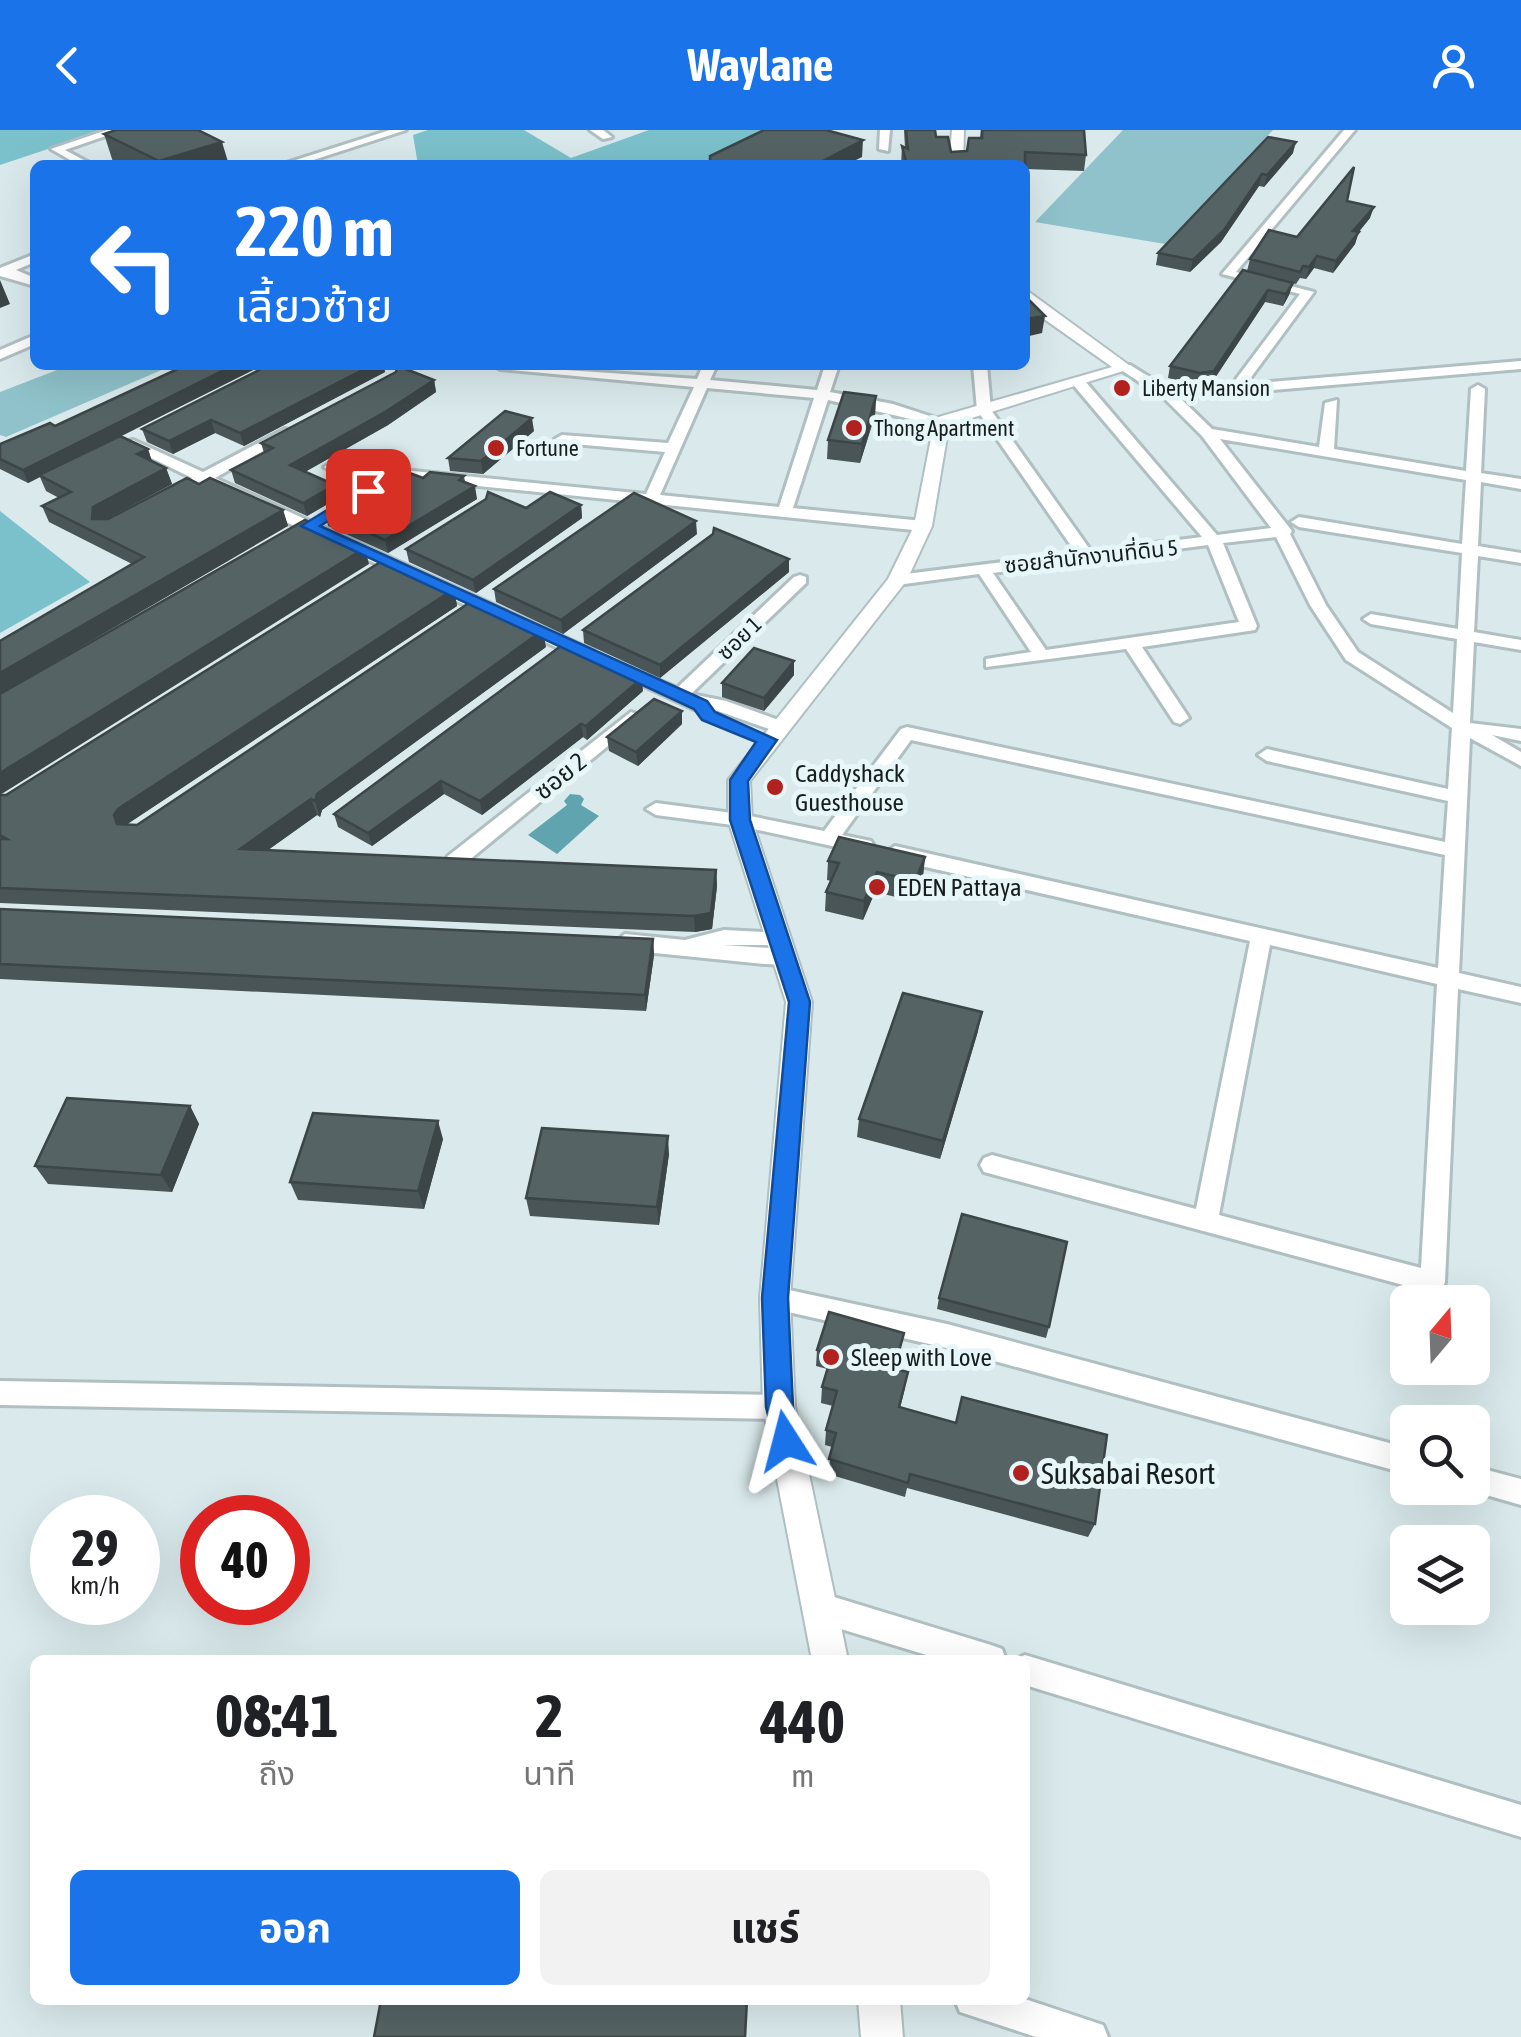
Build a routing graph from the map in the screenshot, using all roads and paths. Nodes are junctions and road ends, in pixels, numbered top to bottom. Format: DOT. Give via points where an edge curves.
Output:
graph roads {
  1 [pos="118,130"];
  2 [pos="595,130"];
  3 [pos="885,130"];
  4 [pos="958,130"];
  5 [pos="1350,130"];
  6 [pos="392,131"];
  7 [pos="607,137"];
  8 [pos="884,149"];
  9 [pos="77,160"];
  10 [pos="302,160"];
  11 [pos="956,160"];
  12 [pos="30,260"];
  13 [pos="3,271"];
  14 [pos="30,280"];
  15 [pos="1030,299"];
  16 [pos="30,340"];
  17 [pos="0,355"];
  18 [pos="1521,365"];
  19 [pos="1125,368"];
  20 [pos="584,370"];
  21 [pos="708,370"];
  22 [pos="831,370"];
  23 [pos="980,370"];
  24 [pos="1080,384"];
  25 [pos="703,385"];
  26 [pos="1478,389"];
  27 [pos="1234,390"];
  28 [pos="1169,395"];
  29 [pos="824,396"];
  30 [pos="1332,403"];
  31 [pos="984,410"];
  32 [pos="941,422"];
  33 [pos="306,423"];
  34 [pos="1207,433"];
  35 [pos="145,434"];
  36 [pos="562,438"];
  37 [pos="128,443"];
  38 [pos="672,448"];
  39 [pos="110,451"];
  40 [pos="1326,452"];
  41 [pos="330,467"];
  42 [pos="1473,476"];
  43 [pos="204,478"];
  44 [pos="1521,484"];
  45 [pos="172,495"];
  46 [pos="652,497"];
  47 [pos="785,511"];
  48 [pos="316,522"];
  49 [pos="1299,522"];
  50 [pos="923,526"];
  51 [pos="1284,531"];
  52 [pos="291,536"];
  53 [pos="1215,542"];
  54 [pos="1472,550"];
  55 [pos="1087,556"];
  56 [pos="1521,558"];
  57 [pos="398,559"];
  58 [pos="982,569"];
  59 [pos="373,574"];
  60 [pos="800,580"];
  61 [pos="897,580"];
  62 [pos="494,593"];
  63 [pos="469,610"];
  64 [pos="1371,619"];
  65 [pos="1468,636"];
  66 [pos="1132,645"];
  67 [pos="1521,646"];
  68 [pos="1041,655"];
  69 [pos="992,663"];
  70 [pos="672,694"];
  71 [pos="1180,718"];
  72 [pos="1464,724"];
  73 [pos="773,733"];
  74 [pos="1521,735"];
  75 [pos="1267,755"];
  76 [pos="1521,760"];
  77 [pos="1457,797"];
  78 [pos="656,810"];
  79 [pos="740,820"];
  80 [pos="830,838"];
  81 [pos="1455,851"];
  82 [pos="455,861"];
  83 [pos="1261,936"];
  84 [pos="607,941"];
  85 [pos="782,947"];
  86 [pos="1448,976"];
  87 [pos="1521,995"];
  88 [pos="992,1164"];
  89 [pos="1205,1223"];
  90 [pos="775,1298"];
  91 [pos="0,1392"];
  92 [pos="779,1407"];
  93 [pos="1390,1456"];
  94 [pos="1490,1483"];
  95 [pos="1521,1492"];
  96 [pos="821,1608"];
  97 [pos="829,1655"];
  98 [pos="975,1655"];
  99 [pos="1030,1672"];
  100 [pos="1521,1821"];
  101 [pos="879,2005"];
  102 [pos="988,2005"];
  103 [pos="882,2037"];
  104 [pos="1091,2037"];
  1 -- 9 [label="street" via="56,150"];
  2 -- 7 [label="street"];
  3 -- 8 [label="street"];
  4 -- 11 [label="street"];
  5 -- 27 [label="street" via="1228,274 1308,292"];
  6 -- 10 [label="street"];
  12 -- 13 [label="street"];
  13 -- 14 [label="street"];
  15 -- 19 [label="street"];
  16 -- 17 [label="street"];
  18 -- 27 [label="street"];
  19 -- 24 [label="street"];
  19 -- 28 [label="street"];
  20 -- 25 [label="street"];
  21 -- 25 [label="street"];
  22 -- 29 [label="street"];
  23 -- 31 [label="street"];
  24 -- 31 [label="street"];
  24 -- 53 [label="street"];
  25 -- 29 [label="street"];
  25 -- 38 [label="street"];
  26 -- 42 [label="street"];
  27 -- 28 [label="street"];
  28 -- 34 [label="street"];
  29 -- 32 [label="street" via="890,405"];
  29 -- 47 [label="street"];
  30 -- 40 [label="street"];
  31 -- 32 [label="street"];
  31 -- 55 [label="street"];
  32 -- 50 [label="street"];
  33 -- 43 [label="street"];
  34 -- 40 [label="street"];
  34 -- 51 [label="street"];
  35 -- 37 [label="street"];
  36 -- 38 [label="street"];
  37 -- 39 [label="street"];
  37 -- 43 [label="street"];
  38 -- 46 [label="street"];
  40 -- 42 [label="street"];
  41 -- 46 [label="street"];
  42 -- 44 [label="street"];
  42 -- 54 [label="street"];
  43 -- 45 [label="street"];
  43 -- 48 [label="street"];
  46 -- 47 [label="street"];
  47 -- 50 [label="street"];
  48 -- 52 [label="street"];
  48 -- 57 [label="street"];
  49 -- 54 [label="street"];
  50 -- 61 [label="street"];
  51 -- 53 [label="street, ซอยสำนักงานที่ดิน 5"];
  51 -- 72 [label="street" via="1318,605 1352,656"];
  53 -- 55 [label="street, ซอยสำนักงานที่ดิน 5"];
  53 -- 66 [label="street" via="1248,626"];
  54 -- 56 [label="street"];
  54 -- 65 [label="street"];
  55 -- 58 [label="street, ซอยสำนักงานที่ดิน 5"];
  57 -- 59 [label="street"];
  57 -- 63 [label="street"];
  58 -- 61 [label="street, ซอยสำนักงานที่ดิน 5"];
  58 -- 68 [label="street"];
  60 -- 70 [label="street, ซอย 1"];
  61 -- 73 [label="street"];
  62 -- 63 [label="street"];
  63 -- 70 [label="street"];
  64 -- 65 [label="street"];
  65 -- 67 [label="street"];
  65 -- 72 [label="street"];
  66 -- 68 [label="street"];
  66 -- 71 [label="street"];
  68 -- 69 [label="street"];
  70 -- 73 [label="street" via="709,716"];
  70 -- 82 [label="street, ซอย 2"];
  72 -- 74 [label="street"];
  72 -- 76 [label="street"];
  72 -- 77 [label="street"];
  73 -- 79 [label="street" via="739,780"];
  75 -- 77 [label="street"];
  77 -- 81 [label="street"];
  78 -- 79 [label="street"];
  79 -- 80 [label="street"];
  79 -- 85 [label="street"];
  80 -- 81 [label="street" via="906,733"];
  80 -- 83 [label="street"];
  81 -- 86 [label="street"];
  83 -- 86 [label="street"];
  83 -- 89 [label="street"];
  84 -- 85 [label="street" via="685,944 723,955"];
  85 -- 90 [label="street" via="800,1002"];
  86 -- 87 [label="street"];
  86 -- 89 [label="street" via="1433,1282"];
  88 -- 89 [label="street"];
  90 -- 92 [label="street"];
  90 -- 93 [label="street" via="947,1336"];
  91 -- 92 [label="street"];
  92 -- 96 [label="street"];
  94 -- 95 [label="street"];
  96 -- 97 [label="street"];
  96 -- 98 [label="street"];
  99 -- 100 [label="street"];
  101 -- 103 [label="street"];
  102 -- 104 [label="street"];
}
